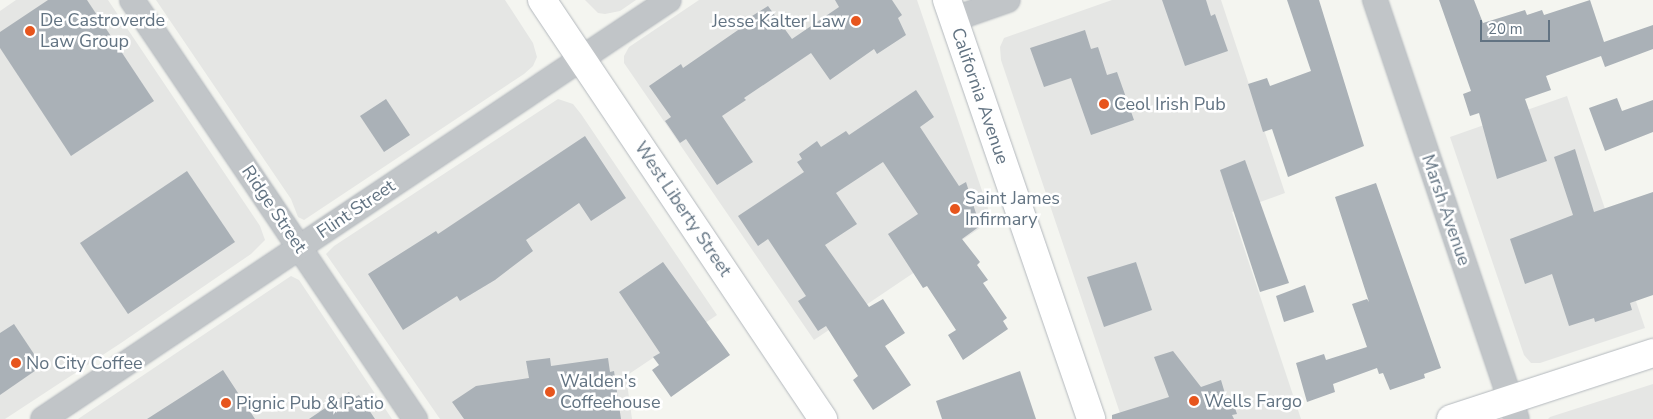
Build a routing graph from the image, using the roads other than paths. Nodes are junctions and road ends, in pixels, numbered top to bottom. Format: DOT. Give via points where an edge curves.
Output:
graph roads {
  1 [pos="132,0"];
  2 [pos="542,0"];
  3 [pos="669,0"];
  4 [pos="1008,0"];
  5 [pos="1375,0"];
  6 [pos="950,9"];
  7 [pos="582,59"];
  8 [pos="299,246"];
  9 [pos="1653,353"];
  10 [pos="1514,409"];
  11 [pos="43,419"];
  12 [pos="415,419"];
  13 [pos="823,419"];
  14 [pos="1091,419"];
  15 [pos="1451,419"];
  1 -- 8 [label="street, Ridge Street"];
  2 -- 7 [label="main road, West Liberty Street"];
  3 -- 7 [label="street, Flint Street"];
  4 -- 6 [label="street"];
  5 -- 10 [label="street, Marsh Avenue"];
  6 -- 14 [label="main road, California Avenue"];
  7 -- 8 [label="street, Flint Street"];
  7 -- 13 [label="main road, West Liberty Street"];
  8 -- 11 [label="street, Flint Street"];
  8 -- 12 [label="street, Ridge Street"];
  9 -- 10 [label="main road"];
  10 -- 15 [label="main road"];
}
